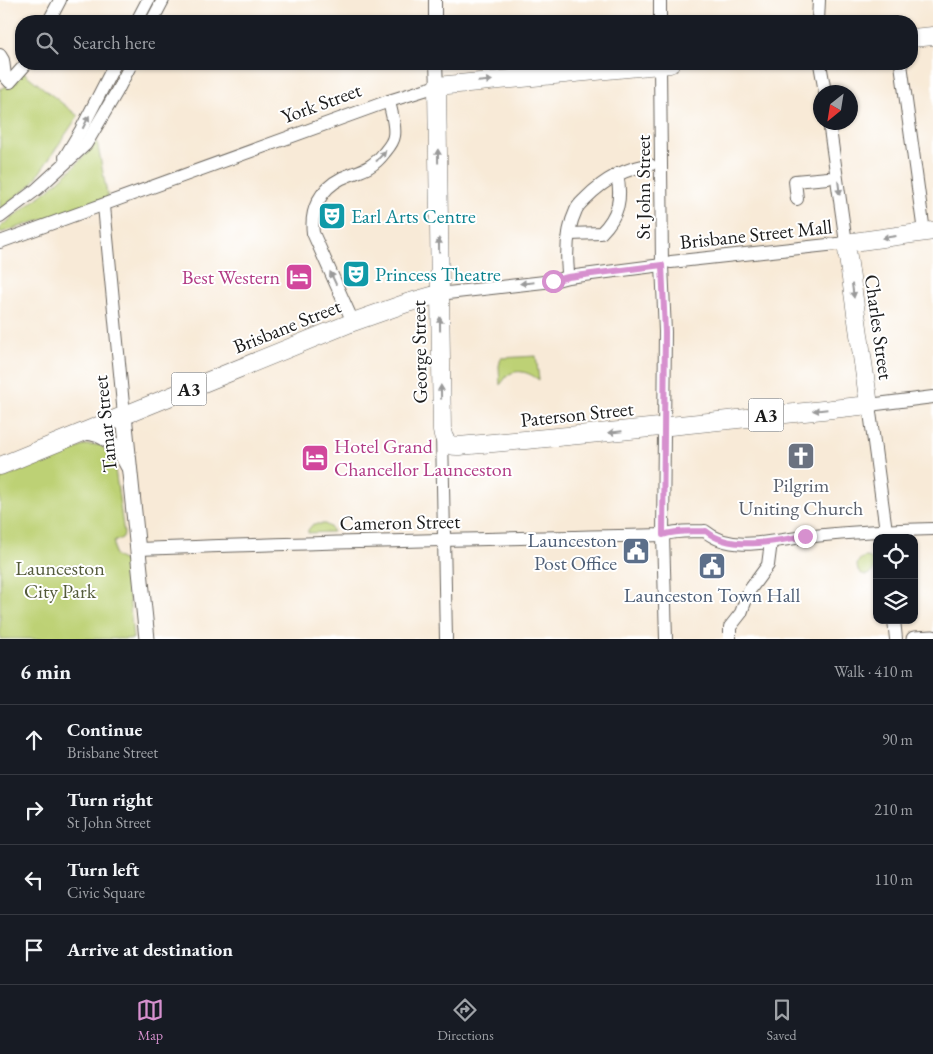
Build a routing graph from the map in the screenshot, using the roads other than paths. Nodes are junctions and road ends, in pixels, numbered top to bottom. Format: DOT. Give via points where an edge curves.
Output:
graph roads {
  1 [pos="60,0"];
  2 [pos="148,0"];
  3 [pos="162,0"];
  4 [pos="435,0"];
  5 [pos="660,0"];
  6 [pos="819,0"];
  7 [pos="51,15"];
  8 [pos="140,15"];
  9 [pos="155,15"];
  10 [pos="435,15"];
  11 [pos="660,15"];
  12 [pos="818,15"];
  13 [pos="933,36"];
  14 [pos="918,37"];
  15 [pos="0,54"];
  16 [pos="112,70"];
  17 [pos="128,70"];
  18 [pos="436,70"];
  19 [pos="602,70"];
  20 [pos="664,70"];
  21 [pos="821,70"];
  22 [pos="901,70"];
  23 [pos="5,76"];
  24 [pos="823,85"];
  25 [pos="437,86"];
  26 [pos="389,101"];
  27 [pos="830,130"];
  28 [pos="650,165"];
  29 [pos="617,174"];
  30 [pos="50,177"];
  31 [pos="828,178"];
  32 [pos="797,199"];
  33 [pos="104,206"];
  34 [pos="0,217"];
  35 [pos="928,231"];
  36 [pos="569,234"];
  37 [pos="0,242"];
  38 [pos="846,243"];
  39 [pos="667,264"];
  40 [pos="568,272"];
  41 [pos="440,294"];
  42 [pos="354,322"];
  43 [pos="933,397"];
  44 [pos="869,405"];
  45 [pos="124,415"];
  46 [pos="663,427"];
  47 [pos="442,431"];
  48 [pos="85,432"];
  49 [pos="459,446"];
  50 [pos="0,466"];
  51 [pos="442,468"];
  52 [pos="130,472"];
  53 [pos="933,529"];
  54 [pos="873,534"];
  55 [pos="887,534"];
  56 [pos="663,535"];
  57 [pos="444,541"];
  58 [pos="771,542"];
  59 [pos="138,549"];
  60 [pos="894,624"];
  61 [pos="933,638"];
  62 [pos="147,639"];
  63 [pos="446,639"];
  64 [pos="666,639"];
  65 [pos="730,639"];
  66 [pos="896,639"];
  67 [pos="914,639"];
  1 -- 7 [label="street"];
  2 -- 8 [label="street"];
  3 -- 9 [label="street"];
  4 -- 10 [label="street"];
  5 -- 11 [label="street"];
  6 -- 12 [label="street"];
  13 -- 14 [label="highway"];
  15 -- 23 [label="street"];
  30 -- 16 [label="street, one-way" via="72,147"];
  17 -- 30 [label="street" via="92,136"];
  18 -- 25 [label="street, George Street"];
  25 -- 19 [label="highway, York Street, one-way"];
  20 -- 39 [label="street, St John Street"];
  21 -- 24 [label="street"];
  22 -- 35 [label="street"];
  25 -- 26 [label="street, York Street"];
  41 -- 25 [label="highway, George Street, one-way"];
  26 -- 33 [label="street, York Street"];
  42 -- 26 [label="street, one-way" via="312,233 314,208 326,191 342,178 369,168 392,143 394,129"];
  27 -- 38 [label="street, Charles Street, one-way"];
  28 -- 29 [label="street"];
  29 -- 36 [label="street" via="578,206"];
  29 -- 36 [label="street" via="618,212 606,229 601,233"];
  30 -- 34 [label="street"];
  31 -- 32 [label="street" via="795,181"];
  33 -- 37 [label="street, York Street"];
  33 -- 45 [label="street, Tamar Street"];
  35 -- 38 [label="highway, one-way"];
  36 -- 40 [label="street"];
  38 -- 39 [label="street, Brisbane Street Mall"];
  38 -- 44 [label="highway, Charles Street, one-way"];
  39 -- 41 [label="street, Brisbane Street, one-way"];
  39 -- 46 [label="street, St John Street"];
  41 -- 42 [label="highway, Brisbane Street / A3"];
  47 -- 41 [label="highway, George Street, one-way"];
  42 -- 45 [label="highway, Brisbane Street / A3"];
  43 -- 44 [label="street, Paterson Street"];
  44 -- 46 [label="highway, Paterson Street / A3, one-way"];
  44 -- 55 [label="street, Charles Street"];
  45 -- 48 [label="highway, Brisbane Street / A3"];
  45 -- 52 [label="main road, Tamar Street"];
  46 -- 49 [label="highway, Paterson Street / A3, one-way"];
  46 -- 56 [label="street, St John Street"];
  47 -- 49 [label="highway" via="446,443"];
  47 -- 51 [label="street, George Street"];
  48 -- 50 [label="highway, Brisbane Street / A3"];
  48 -- 52 [label="main road" via="101,434 113,444"];
  49 -- 51 [label="street" via="448,455"];
  51 -- 57 [label="street, George Street"];
  52 -- 59 [label="main road, Tamar Street"];
  53 -- 55 [label="street"];
  54 -- 58 [label="street, Cameron Street" via="813,536"];
  56 -- 57 [label="street, Cameron Street"];
  56 -- 58 [label="street, Cameron Street" via="674,531 706,531 712,537 727,541"];
  56 -- 64 [label="street, St John Street"];
  57 -- 59 [label="street, Cameron Street"];
  57 -- 63 [label="street, George Street"];
  58 -- 65 [label="street" via="768,564 749,591 741,614 730,627"];
  59 -- 62 [label="main road, Tamar Street"];
  60 -- 66 [label="street"];
  61 -- 67 [label="main road"];
}
